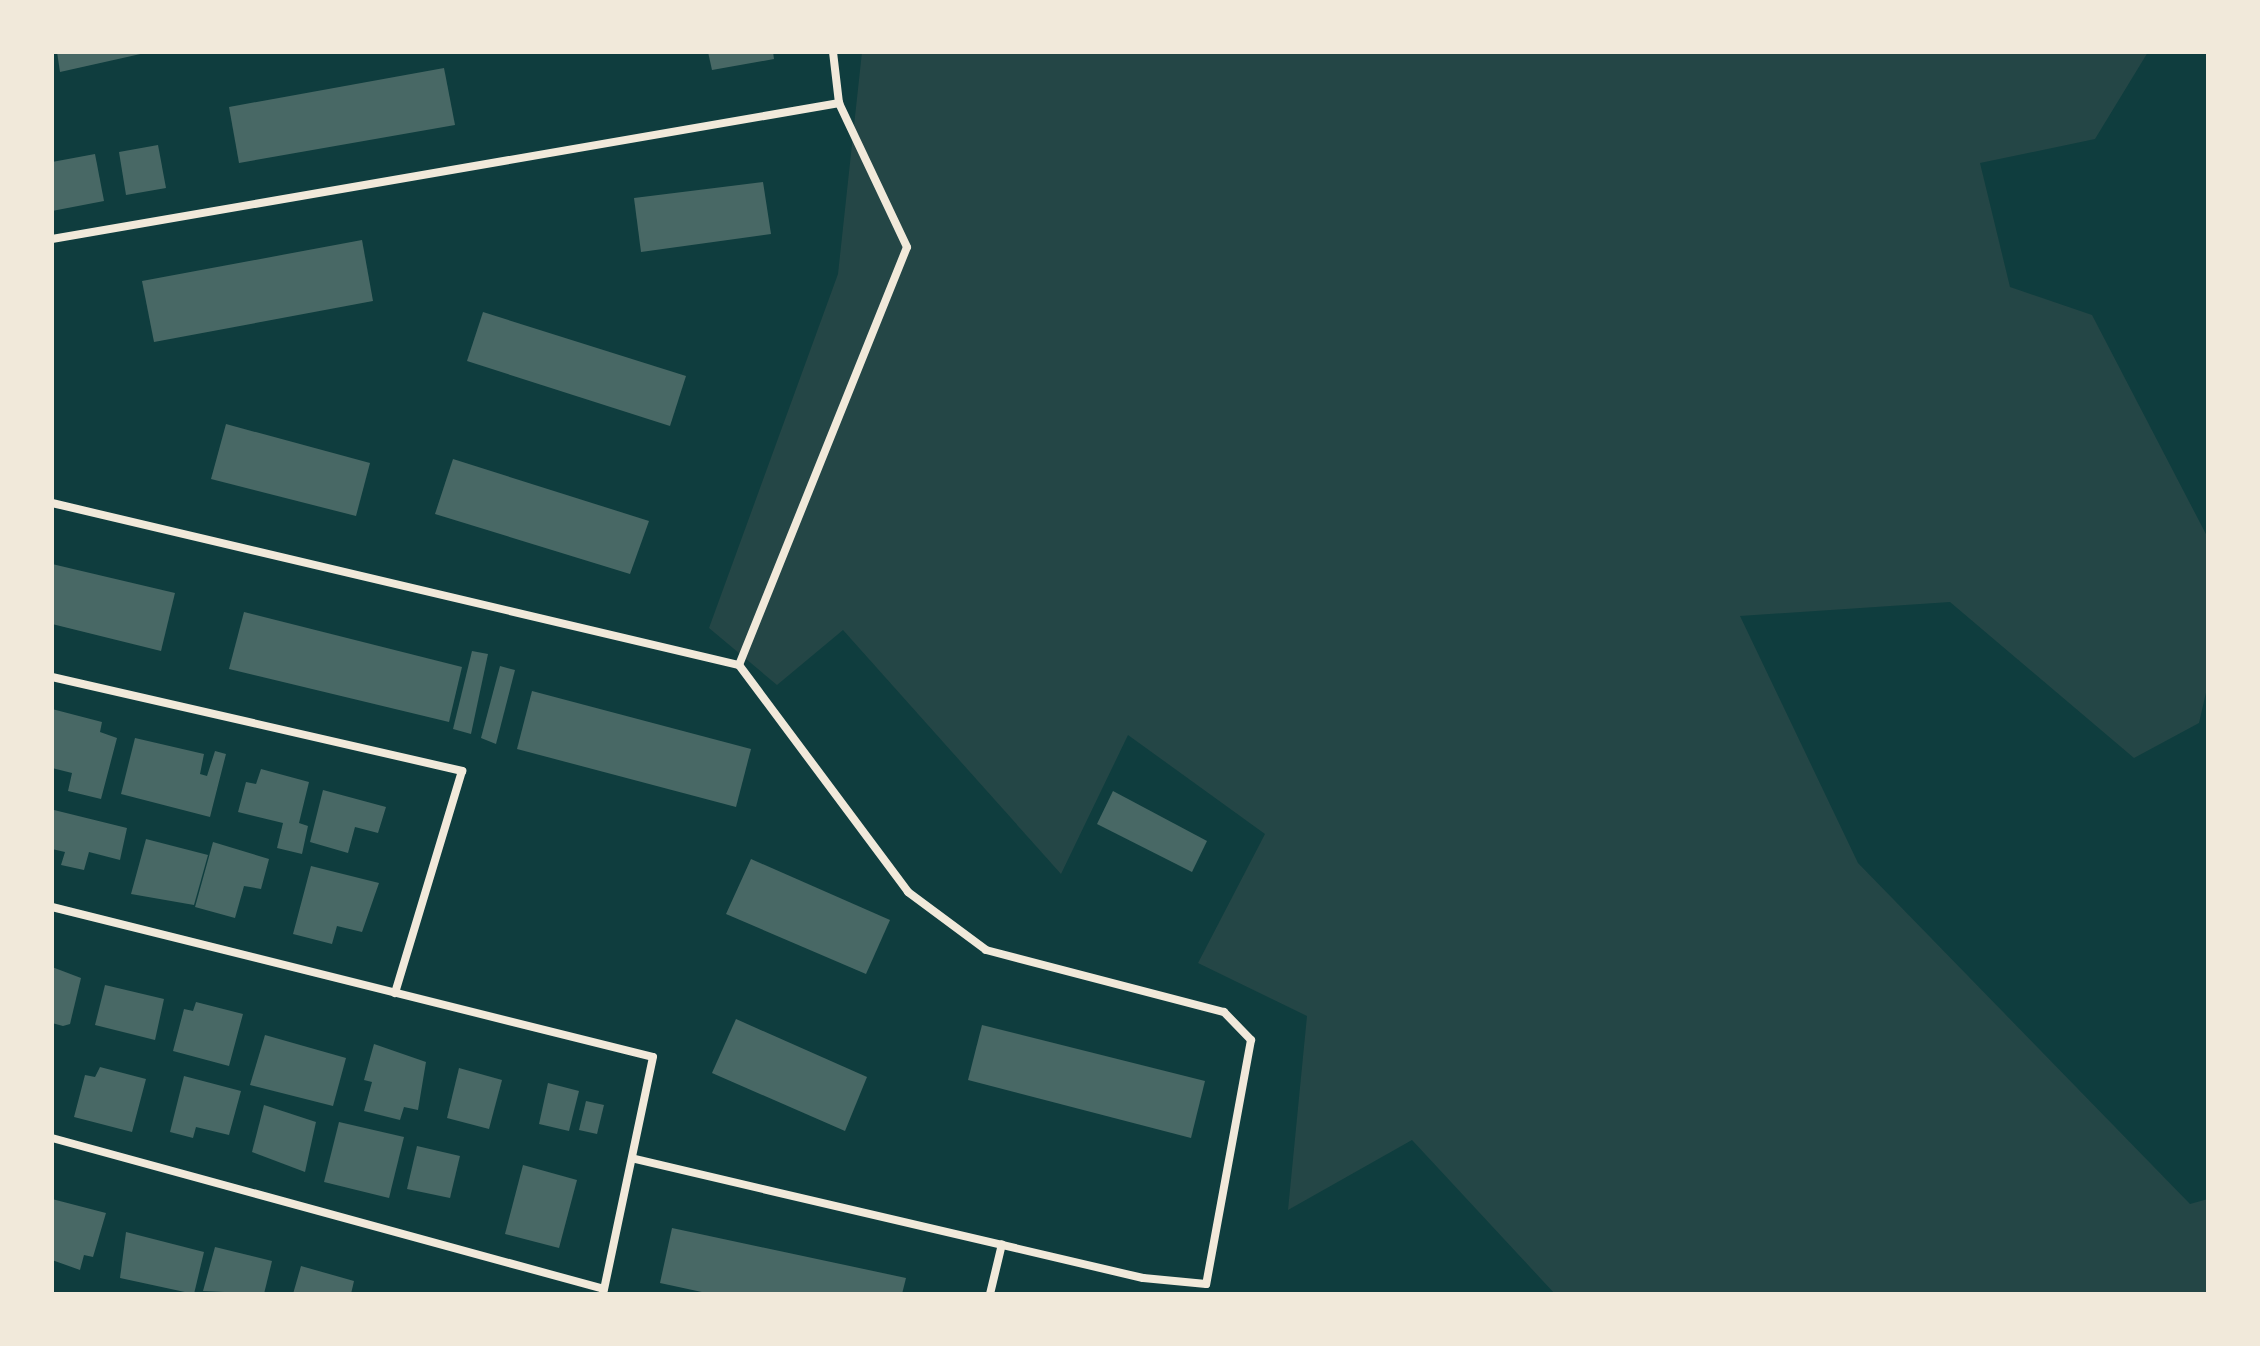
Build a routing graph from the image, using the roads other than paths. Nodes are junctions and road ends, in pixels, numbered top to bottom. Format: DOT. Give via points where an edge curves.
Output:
graph roads {
  1 [pos="833,52"];
  2 [pos="839,103"];
  3 [pos="52,239"];
  4 [pos="52,503"];
  5 [pos="739,665"];
  6 [pos="52,677"];
  7 [pos="52,907"];
  8 [pos="395,993"];
  9 [pos="52,1138"];
  10 [pos="635,1159"];
  11 [pos="1002,1244"];
  12 [pos="603,1292"];
  13 [pos="990,1294"];
  1 -- 2 [label="street"];
  2 -- 3 [label="street"];
  2 -- 5 [label="street" via="907,247"];
  4 -- 5 [label="street"];
  5 -- 11 [label="street" via="908,892 986,950 1224,1012 1251,1040 1206,1284 1143,1278"];
  6 -- 8 [label="street" via="462,771"];
  7 -- 8 [label="street"];
  8 -- 10 [label="street" via="653,1057"];
  9 -- 12 [label="street"];
  10 -- 11 [label="street"];
  10 -- 12 [label="street"];
  11 -- 13 [label="street"];
}
